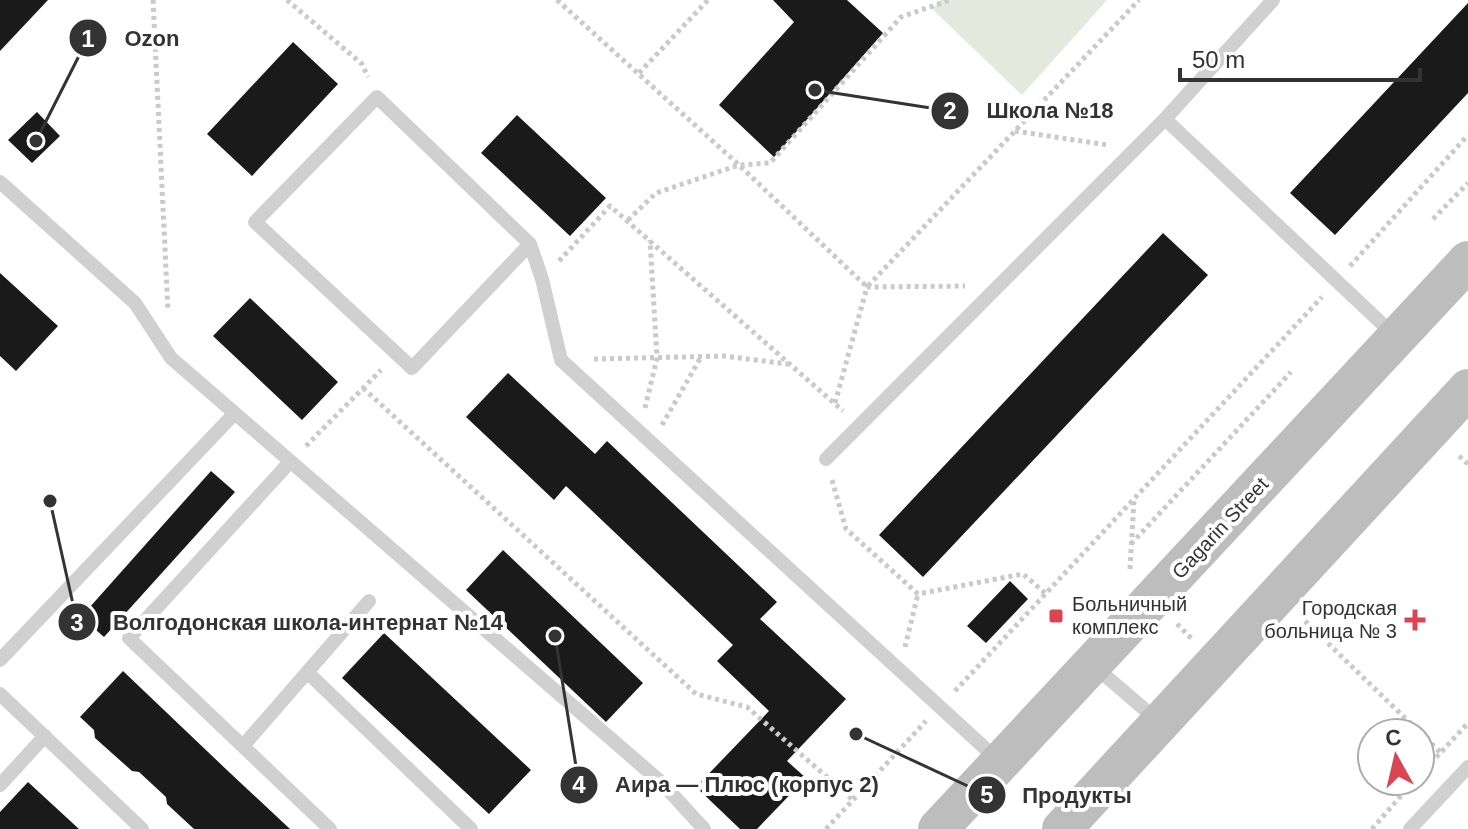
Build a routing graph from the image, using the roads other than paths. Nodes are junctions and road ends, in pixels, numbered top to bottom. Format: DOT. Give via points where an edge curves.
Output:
graph roads {
  1 [pos="1273,0"];
  2 [pos="1165,119"];
  3 [pos="0,182"];
  4 [pos="530,244"];
  5 [pos="1468,261"];
  6 [pos="1397,337"];
  7 [pos="1468,389"];
  8 [pos="234,414"];
  9 [pos="826,459"];
  10 [pos="289,463"];
  11 [pos="369,601"];
  12 [pos="0,660"];
  13 [pos="1093,665"];
  14 [pos="307,672"];
  15 [pos="0,694"];
  16 [pos="1160,723"];
  17 [pos="45,736"];
  18 [pos="243,746"];
  19 [pos="1000,762"];
  20 [pos="1468,767"];
  21 [pos="0,785"];
  22 [pos="142,829"];
  23 [pos="330,829"];
  24 [pos="471,829"];
  25 [pos="704,829"];
  26 [pos="938,829"];
  27 [pos="1062,829"];
  28 [pos="1410,829"];
  1 -- 2 [label="lane"];
  2 -- 6 [label="lane"];
  2 -- 9 [label="lane"];
  3 -- 8 [label="lane" via="135,303 171,358"];
  4 -- 4 [label="lane" via="377,97 255,222 412,368"];
  4 -- 19 [label="lane" via="561,360"];
  5 -- 6 [label="street, Gagarin Street"];
  6 -- 13 [label="street, Gagarin Street"];
  7 -- 16 [label="street"];
  8 -- 10 [label="lane"];
  8 -- 12 [label="lane"];
  10 -- 18 [label="lane" via="129,638"];
  10 -- 25 [label="lane" via="662,783"];
  11 -- 14 [label="lane"];
  13 -- 16 [label="lane"];
  13 -- 19 [label="street, Gagarin Street"];
  14 -- 18 [label="lane"];
  14 -- 24 [label="lane"];
  15 -- 17 [label="lane"];
  16 -- 27 [label="street"];
  17 -- 21 [label="lane"];
  17 -- 22 [label="lane"];
  18 -- 23 [label="lane"];
  19 -- 26 [label="street, Gagarin Street"];
  20 -- 28 [label="lane"];
}
